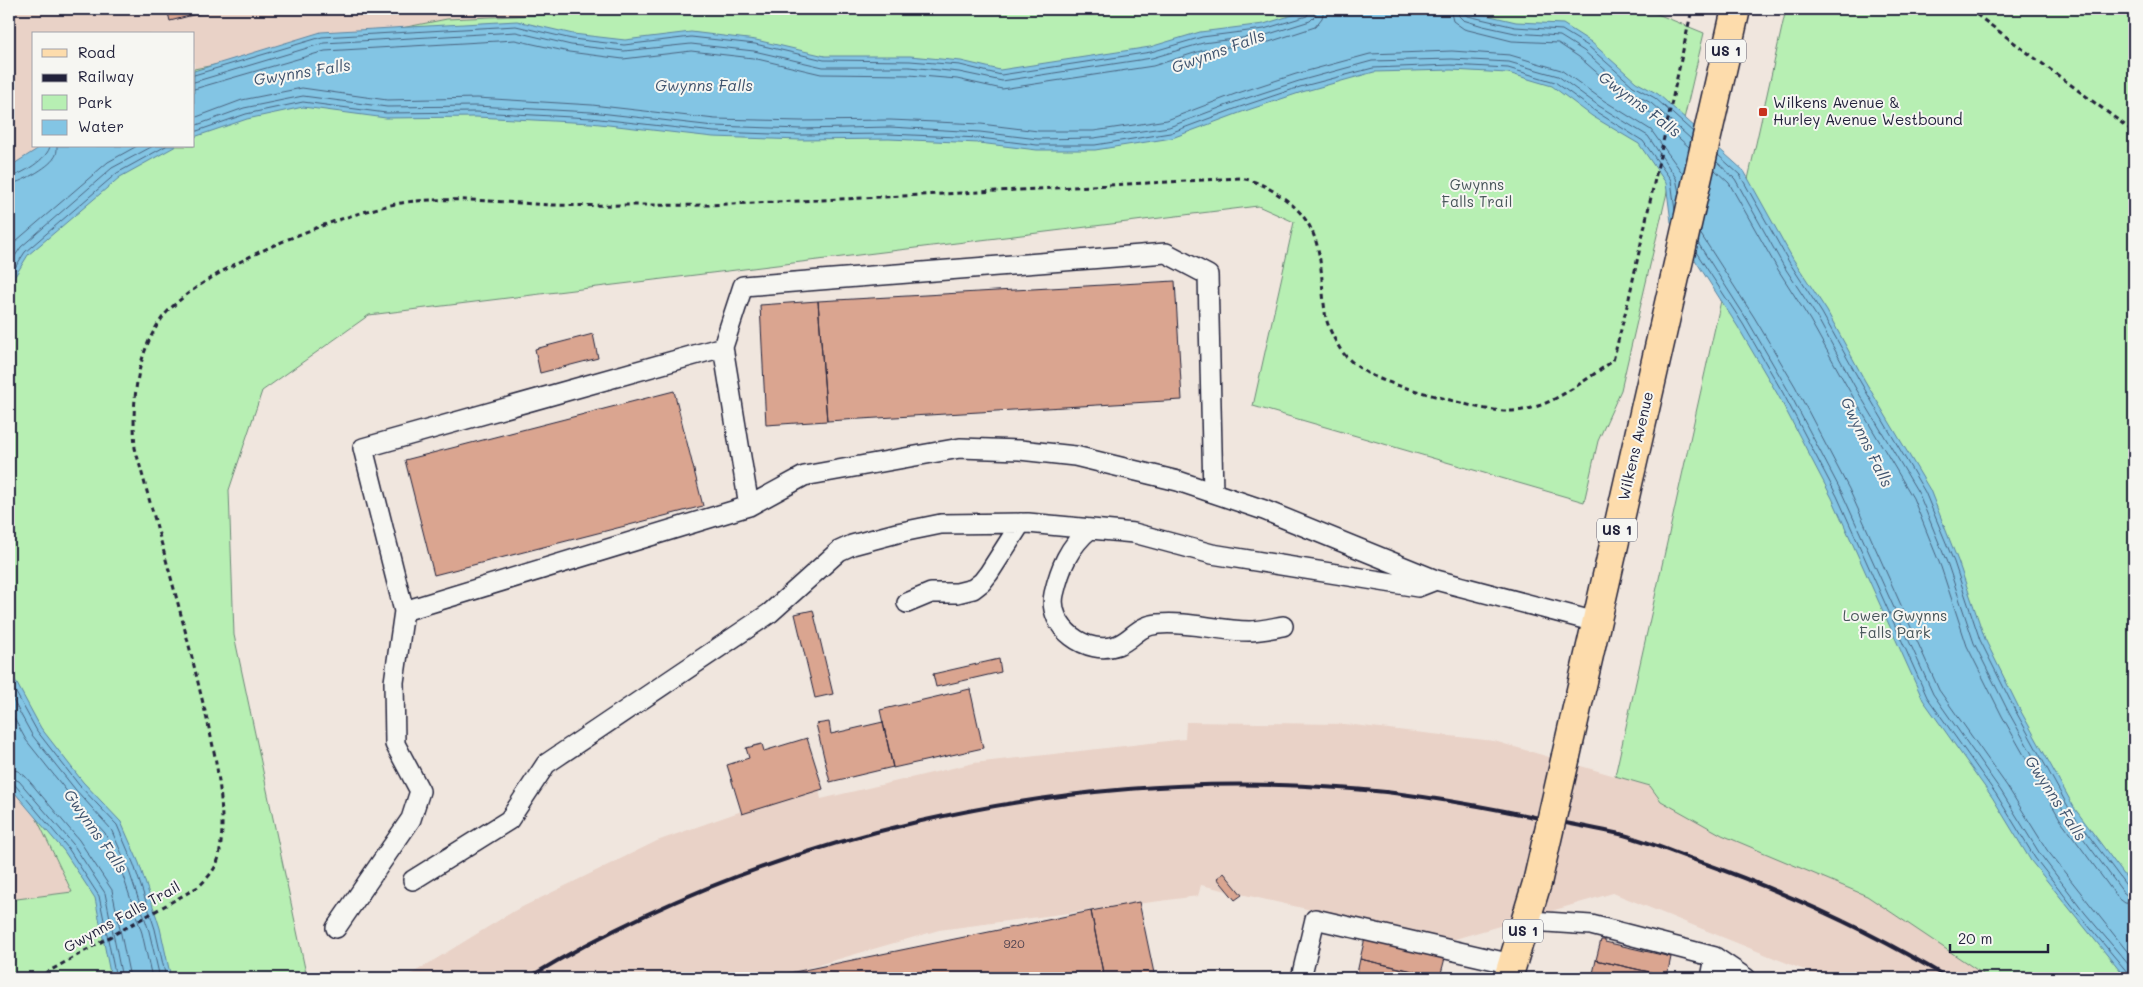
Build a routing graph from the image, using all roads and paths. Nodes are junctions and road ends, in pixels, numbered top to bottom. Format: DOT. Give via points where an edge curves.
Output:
graph roads {
  1 [pos="1692,9"];
  2 [pos="1736,9"];
  3 [pos="1969,9"];
  4 [pos="2134,132"];
  5 [pos="723,347"];
  6 [pos="1613,362"];
  7 [pos="1213,493"];
  8 [pos="748,506"];
  9 [pos="1021,523"];
  10 [pos="1090,529"];
  11 [pos="1436,580"];
  12 [pos="907,603"];
  13 [pos="404,611"];
  14 [pos="1596,622"];
  15 [pos="1283,626"];
  16 [pos="413,880"];
  17 [pos="1537,883"];
  18 [pos="192,891"];
  19 [pos="1531,921"];
  20 [pos="336,928"];
  21 [pos="1716,957"];
  22 [pos="1514,974"];
  23 [pos="37,978"];
  24 [pos="1301,978"];
  25 [pos="1710,978"];
  26 [pos="1746,978"];
  1 -- 6 [label="path"];
  2 -- 14 [label="main road, Wilkens Avenue / US 1"];
  3 -- 4 [label="path"];
  5 -- 7 [label="lane" via="744,286 1166,253 1208,276"];
  5 -- 8 [label="lane"];
  5 -- 13 [label="lane" via="363,448"];
  7 -- 8 [label="lane" via="1178,481 1075,456 960,448 804,476"];
  7 -- 11 [label="lane" via="1264,510"];
  8 -- 13 [label="lane"];
  9 -- 10 [label="lane"];
  9 -- 12 [label="lane" via="990,573 973,589 931,593"];
  9 -- 16 [label="lane" via="941,524 897,533 839,551 770,613 546,764 509,820"];
  10 -- 11 [label="lane" via="1134,533 1212,554 1418,587"];
  10 -- 15 [label="lane" via="1078,538 1065,559 1052,603 1061,628 1085,644 1119,645 1138,630 1159,624 1250,631"];
  11 -- 14 [label="lane"];
  13 -- 20 [label="lane" via="394,682 395,744 420,791 411,819"];
  14 -- 17 [label="main road, Wilkens Avenue / US 1, bridge"];
  17 -- 19 [label="main road, Wilkens Avenue / US 1"];
  17 -- 22 [label="main road, Wilkens Avenue / US 1"];
  18 -- 23 [label="path, Gwynns Falls Trail"];
  19 -- 21 [label="lane" via="1591,925"];
  19 -- 22 [label="main road, Wilkens Avenue / US 1"];
  21 -- 25 [label="lane"];
  21 -- 26 [label="lane"];
  22 -- 24 [label="lane" via="1315,919"];
}
